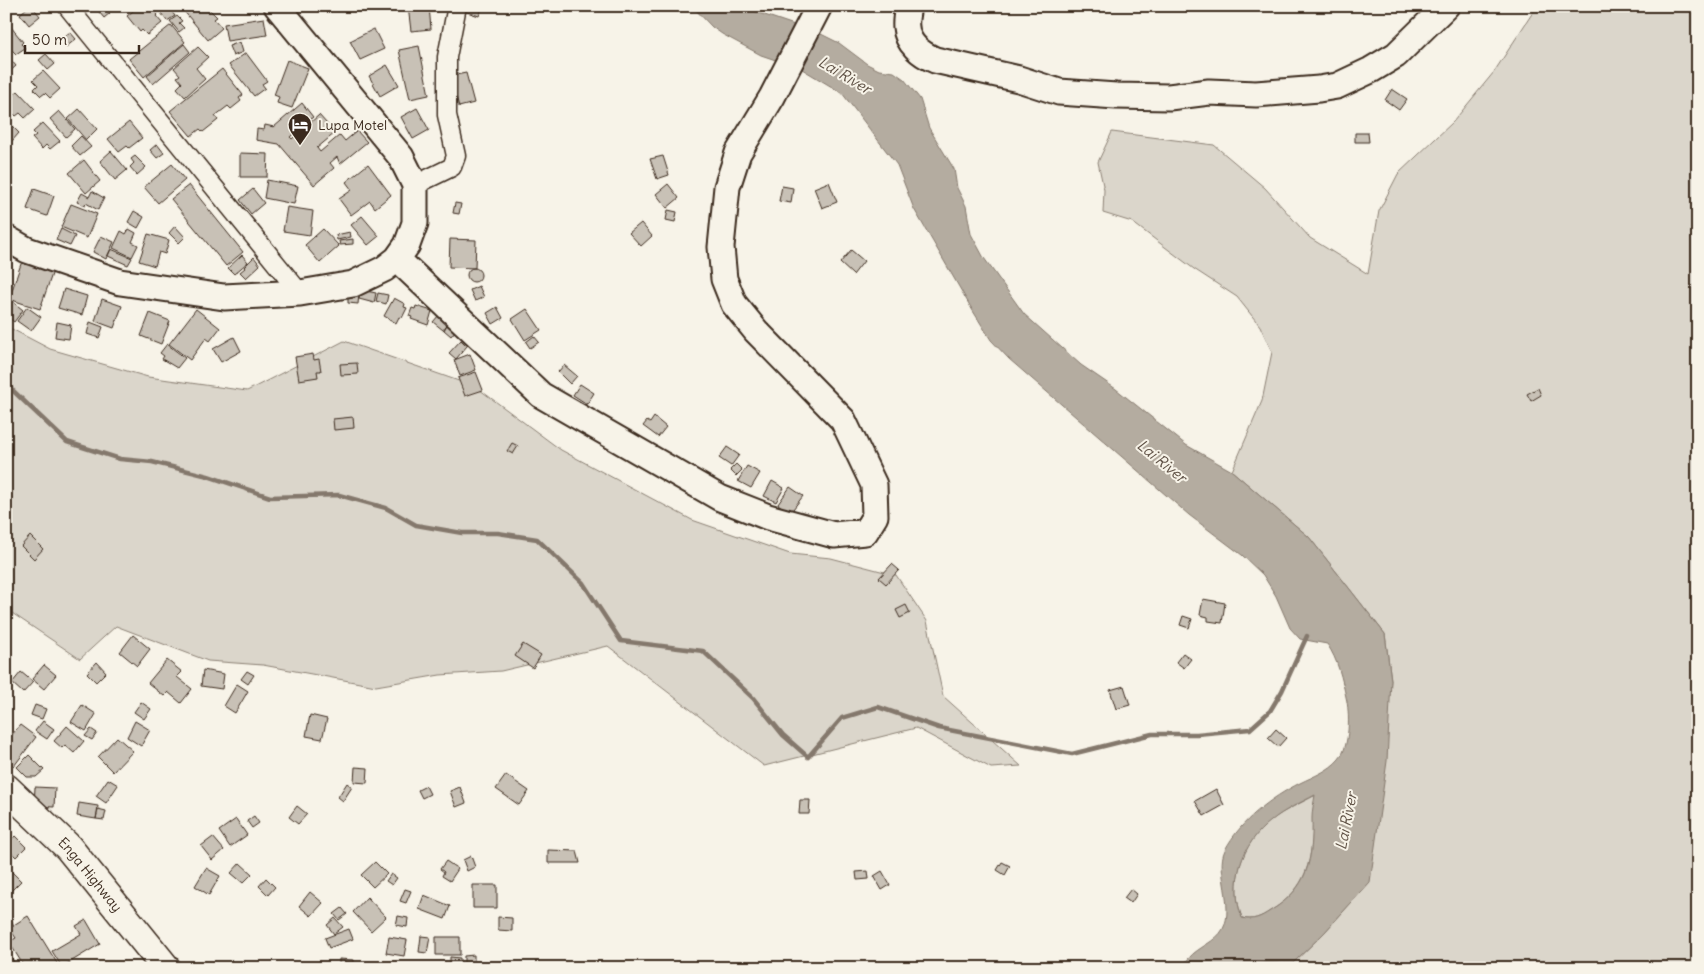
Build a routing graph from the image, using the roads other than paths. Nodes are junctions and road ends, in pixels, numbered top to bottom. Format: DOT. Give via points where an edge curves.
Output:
graph roads {
  1 [pos="67,6"];
  2 [pos="277,6"];
  3 [pos="456,6"];
  4 [pos="908,6"];
  5 [pos="1446,6"];
  6 [pos="815,14"];
  7 [pos="416,185"];
  8 [pos="6,238"];
  9 [pos="397,259"];
  10 [pos="300,293"];
  11 [pos="6,788"];
  12 [pos="166,968"];
  1 -- 10 [label="street"];
  2 -- 7 [label="street" via="401,157"];
  3 -- 7 [label="street" via="447,57 447,116 456,156 452,167"];
  4 -- 5 [label="street" via="906,28 912,45 935,60 1019,79 1059,92 1169,97 1209,92 1256,94 1337,86 1396,55"];
  6 -- 9 [label="street" via="772,97 738,153 727,187 721,247 724,279 734,304 756,331 843,420 874,485 875,516 865,532 834,535 768,517 720,498 541,395"];
  7 -- 9 [label="street" via="415,223 407,245"];
  8 -- 10 [label="street" via="27,250 120,282 224,297"];
  9 -- 10 [label="street" via="353,284"];
  11 -- 12 [label="main road, Enga Highway" via="68,846"];
}
